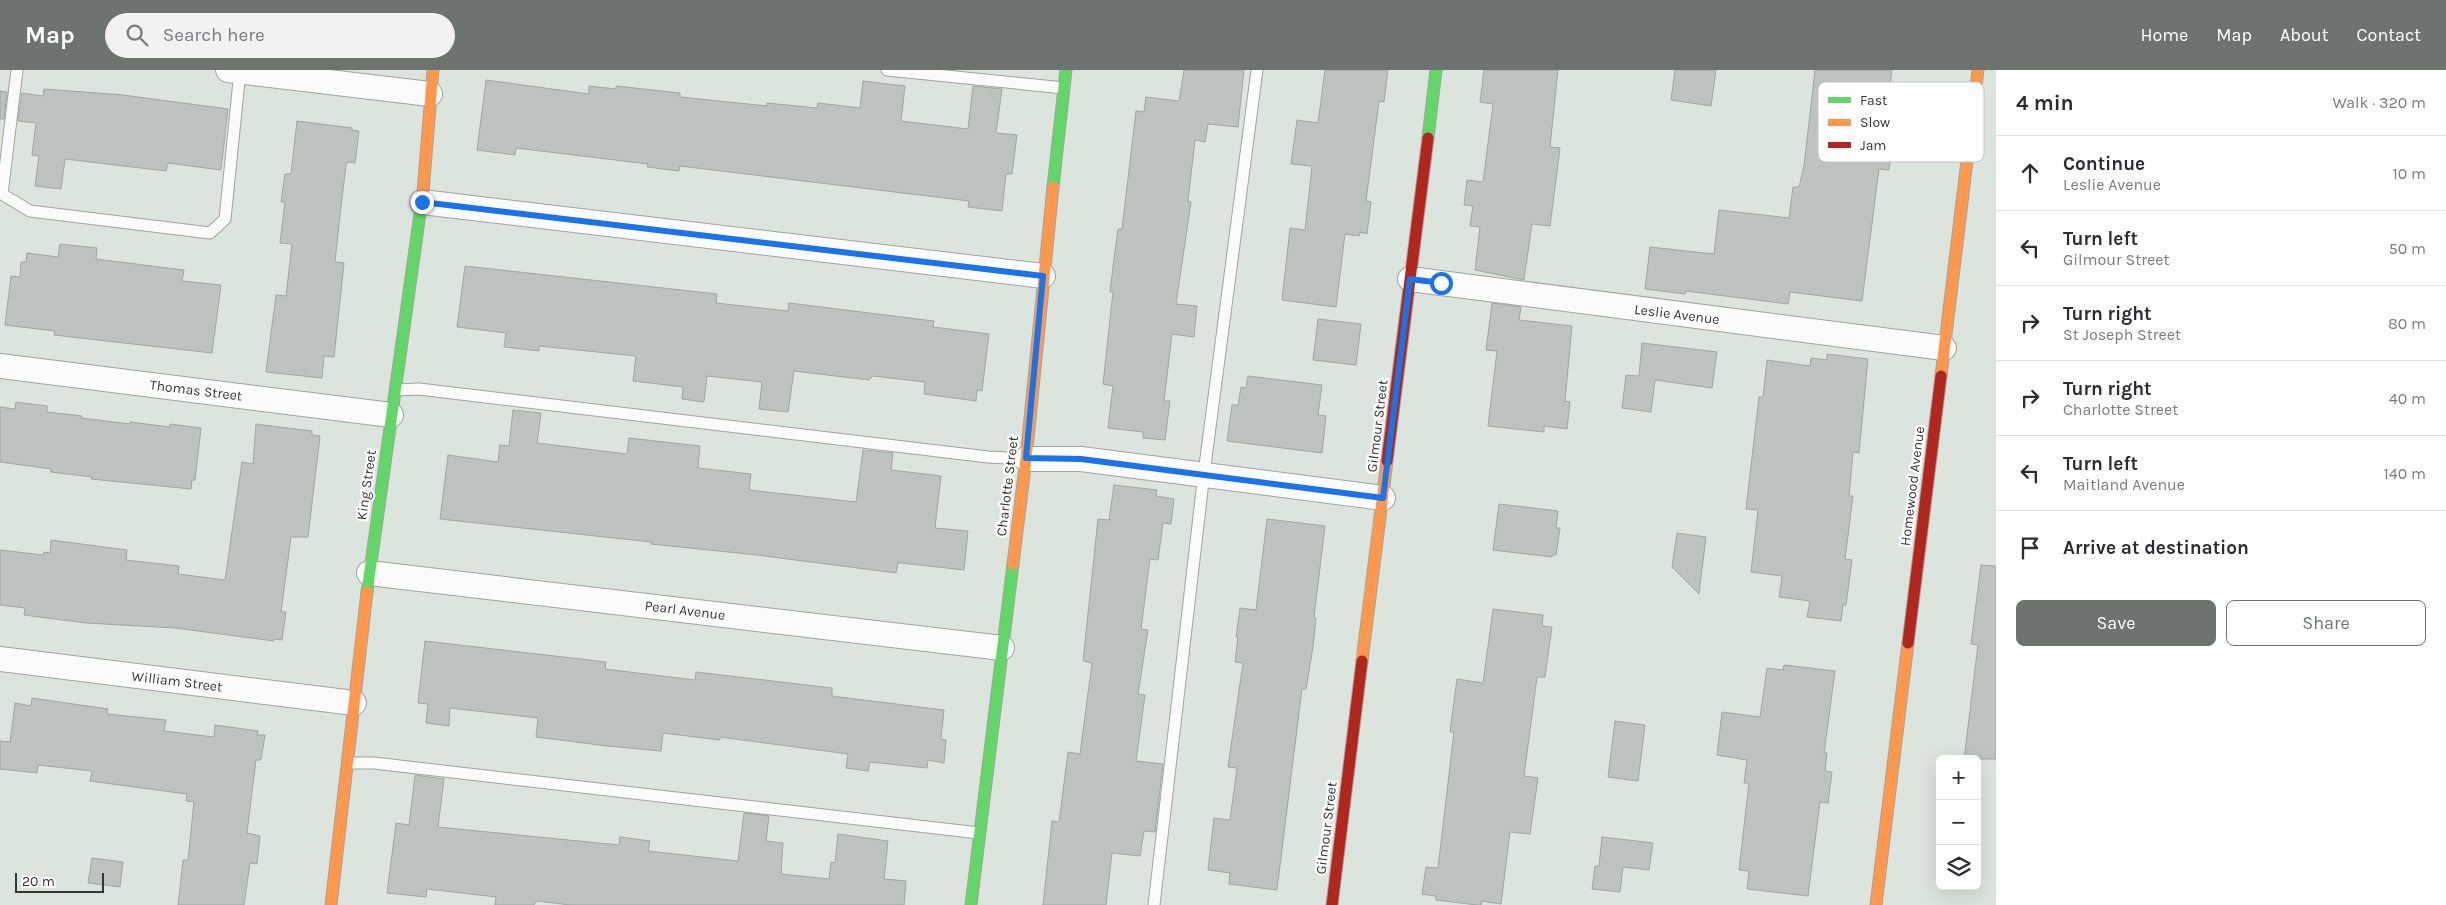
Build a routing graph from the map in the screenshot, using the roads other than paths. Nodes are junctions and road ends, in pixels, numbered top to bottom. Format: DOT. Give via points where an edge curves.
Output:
graph roads {
  1 [pos="17,70"];
  2 [pos="433,70"];
  3 [pos="888,70"];
  4 [pos="1066,70"];
  5 [pos="1257,70"];
  6 [pos="1436,70"];
  7 [pos="234,71"];
  8 [pos="1064,88"];
  9 [pos="430,94"];
  10 [pos="1967,162"];
  11 [pos="422,202"];
  12 [pos="1043,276"];
  13 [pos="1410,279"];
  14 [pos="1944,348"];
  15 [pos="0,366"];
  16 [pos="396,390"];
  17 [pos="391,414"];
  18 [pos="1026,458"];
  19 [pos="1204,473"];
  20 [pos="1383,498"];
  21 [pos="369,573"];
  22 [pos="1002,648"];
  23 [pos="0,659"];
  24 [pos="354,703"];
  25 [pos="348,762"];
  26 [pos="979,834"];
  27 [pos="331,905"];
  28 [pos="971,905"];
  29 [pos="1154,905"];
  30 [pos="1332,905"];
  31 [pos="1876,905"];
  1 -- 7 [label="lane" via="2,194 30,212 210,233 225,219"];
  2 -- 9 [label="street, King Street"];
  3 -- 8 [label="lane"];
  4 -- 8 [label="street, Charlotte Street"];
  5 -- 19 [label="lane"];
  6 -- 13 [label="street, Gilmour Street"];
  7 -- 9 [label="street"];
  8 -- 12 [label="street, Charlotte Street"];
  9 -- 11 [label="street, King Street"];
  10 -- 14 [label="street, Homewood Avenue"];
  11 -- 12 [label="street"];
  11 -- 16 [label="street, King Street"];
  12 -- 18 [label="street, Charlotte Street"];
  13 -- 14 [label="street, Leslie Avenue"];
  13 -- 20 [label="street, Gilmour Street"];
  14 -- 31 [label="street, Homewood Avenue"];
  15 -- 17 [label="street, Thomas Street"];
  16 -- 17 [label="street, King Street"];
  16 -- 18 [label="lane" via="419,389"];
  17 -- 21 [label="street, King Street"];
  18 -- 19 [label="street" via="1081,459"];
  18 -- 22 [label="street, Charlotte Street"];
  19 -- 20 [label="street"];
  19 -- 29 [label="lane"];
  20 -- 30 [label="street, Gilmour Street"];
  21 -- 22 [label="street, Pearl Avenue"];
  21 -- 24 [label="street, King Street"];
  22 -- 26 [label="street, Charlotte Street"];
  23 -- 24 [label="street, William Street"];
  24 -- 25 [label="street, King Street"];
  25 -- 26 [label="lane"];
  25 -- 27 [label="street, King Street"];
  26 -- 28 [label="street, Charlotte Street"];
}
